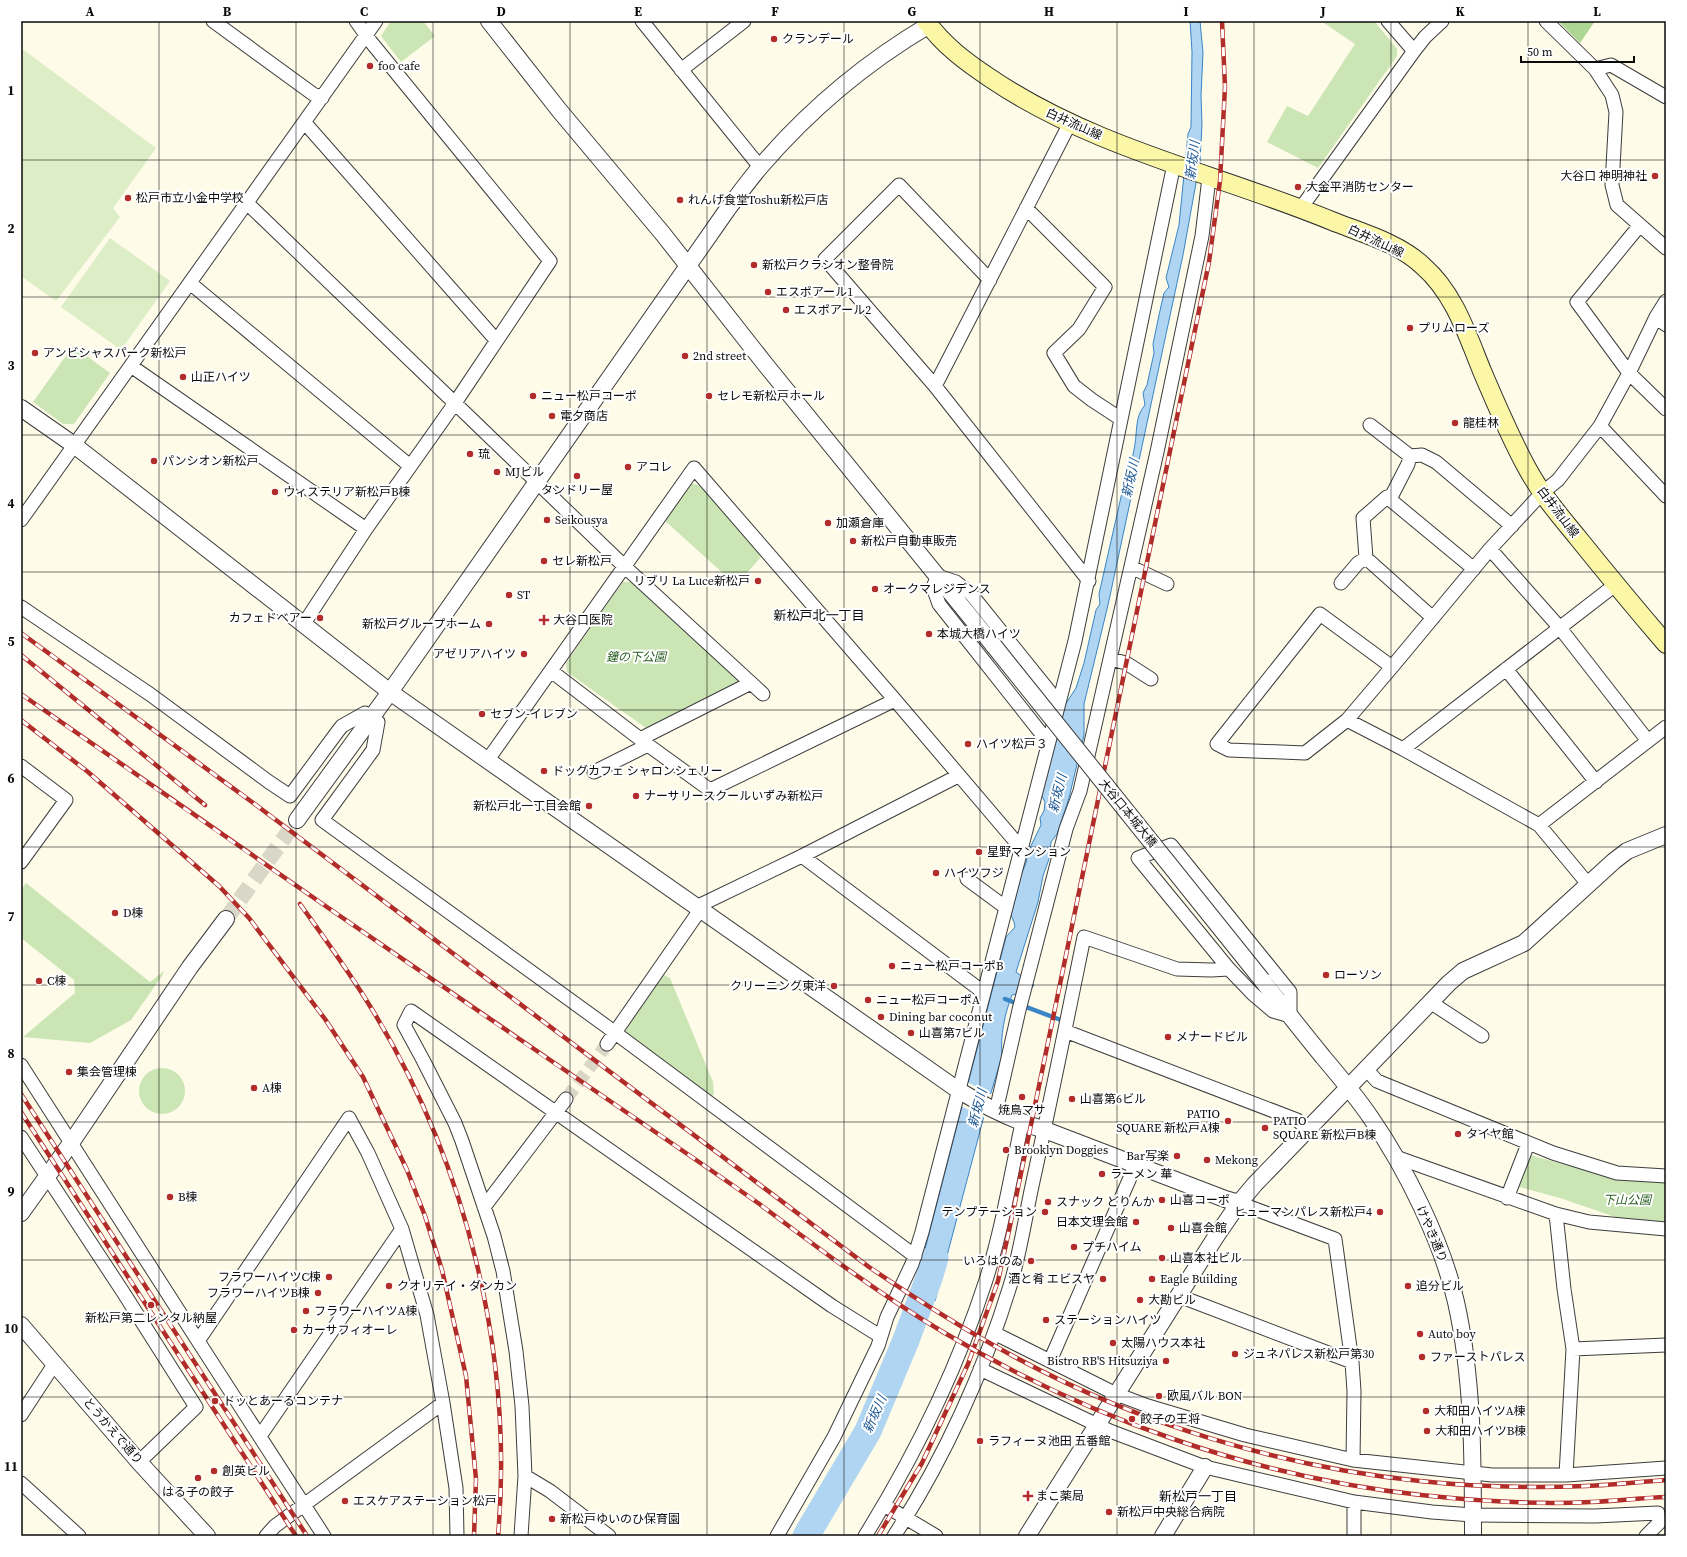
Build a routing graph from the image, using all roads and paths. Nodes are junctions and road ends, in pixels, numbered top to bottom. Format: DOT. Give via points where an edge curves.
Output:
graph roads {
  1 [pos="213,21"];
  2 [pos="356,21"];
  3 [pos="376,21"];
  4 [pos="489,21"];
  5 [pos="642,21"];
  6 [pos="744,21"];
  7 [pos="1388,21"];
  8 [pos="1442,21"];
  9 [pos="1546,21"];
  10 [pos="927,23"];
  11 [pos="366,35"];
  12 [pos="1414,51"];
  13 [pos="1595,69"];
  14 [pos="681,70"];
  15 [pos="1666,97"];
  16 [pos="322,98"];
  17 [pos="305,123"];
  18 [pos="1070,123"];
  19 [pos="1177,165"];
  20 [pos="760,167"];
  21 [pos="1206,177"];
  22 [pos="247,202"];
  23 [pos="1026,208"];
  24 [pos="1301,208"];
  25 [pos="1640,225"];
  26 [pos="1666,248"];
  27 [pos="688,267"];
  28 [pos="990,280"];
  29 [pos="190,284"];
  30 [pos="1666,301"];
  31 [pos="1661,321"];
  32 [pos="496,340"];
  33 [pos="131,366"];
  34 [pos="1630,373"];
  35 [pos="935,386"];
  36 [pos="455,403"];
  37 [pos="21,408"];
  38 [pos="1666,409"];
  39 [pos="1121,419"];
  40 [pos="1370,425"];
  41 [pos="1600,426"];
  42 [pos="74,445"];
  43 [pos="1410,456"];
  44 [pos="410,466"];
  45 [pos="537,482"];
  46 [pos="1542,493"];
  47 [pos="1666,496"];
  48 [pos="1390,499"];
  49 [pos="21,520"];
  50 [pos="1512,526"];
  51 [pos="366,530"];
  52 [pos="1490,549"];
  53 [pos="1366,558"];
  54 [pos="624,566"];
  55 [pos="1130,567"];
  56 [pos="1474,569"];
  57 [pos="938,576"];
  58 [pos="1089,581"];
  59 [pos="1341,583"];
  60 [pos="1166,584"];
  61 [pos="1615,585"];
  62 [pos="21,607"];
  63 [pos="1433,618"];
  64 [pos="303,624"];
  65 [pos="1560,628"];
  66 [pos="1666,644"];
  67 [pos="1110,659"];
  68 [pos="1392,667"];
  69 [pos="1506,669"];
  70 [pos="551,670"];
  71 [pos="1151,679"];
  72 [pos="751,683"];
  73 [pos="390,692"];
  74 [pos="763,694"];
  75 [pos="895,700"];
  76 [pos="1058,702"];
  77 [pos="372,717"];
  78 [pos="1348,720"];
  79 [pos="1666,727"];
  80 [pos="1648,741"];
  81 [pos="644,742"];
  82 [pos="1048,742"];
  83 [pos="1403,749"];
  84 [pos="487,761"];
  85 [pos="21,766"];
  86 [pos="594,772"];
  87 [pos="958,776"];
  88 [pos="1596,782"];
  89 [pos="297,820"];
  90 [pos="1539,826"];
  91 [pos="1666,836"];
  92 [pos="1021,848"];
  93 [pos="802,856"];
  94 [pos="21,862"];
  95 [pos="967,879"];
  96 [pos="1588,884"];
  97 [pos="1006,907"];
  98 [pos="698,908"];
  99 [pos="226,919"];
  100 [pos="1229,969"];
  101 [pos="1262,980"];
  102 [pos="983,992"];
  103 [pos="1430,1002"];
  104 [pos="1290,1016"];
  105 [pos="615,1032"];
  106 [pos="1064,1032"];
  107 [pos="1482,1036"];
  108 [pos="607,1044"];
  109 [pos="21,1065"];
  110 [pos="1366,1069"];
  111 [pos="1348,1086"];
  112 [pos="960,1091"];
  113 [pos="566,1099"];
  114 [pos="994,1110"];
  115 [pos="556,1113"];
  116 [pos="1022,1123"];
  117 [pos="1307,1129"];
  118 [pos="1045,1130"];
  119 [pos="21,1137"];
  120 [pos="71,1143"];
  121 [pos="1528,1144"];
  122 [pos="1396,1157"];
  123 [pos="1136,1164"];
  124 [pos="46,1176"];
  125 [pos="1666,1176"];
  126 [pos="1507,1198"];
  127 [pos="1239,1203"];
  128 [pos="484,1207"];
  129 [pos="21,1213"];
  130 [pos="1556,1214"];
  131 [pos="402,1229"];
  132 [pos="1666,1229"];
  133 [pos="915,1256"];
  134 [pos="1179,1296"];
  135 [pos="21,1325"];
  136 [pos="994,1333"];
  137 [pos="880,1336"];
  138 [pos="198,1341"];
  139 [pos="1666,1345"];
  140 [pos="1573,1349"];
  141 [pos="1050,1361"];
  142 [pos="1352,1362"];
  143 [pos="55,1363"];
  144 [pos="980,1369"];
  145 [pos="1116,1394"];
  146 [pos="443,1403"];
  147 [pos="21,1415"];
  148 [pos="1096,1425"];
  149 [pos="260,1436"];
  150 [pos="1353,1460"];
  151 [pos="139,1462"];
  152 [pos="1205,1467"];
  153 [pos="1666,1468"];
  154 [pos="1472,1474"];
  155 [pos="1566,1475"];
  156 [pos="524,1476"];
  157 [pos="21,1483"];
  158 [pos="1354,1502"];
  159 [pos="884,1505"];
  160 [pos="303,1506"];
  161 [pos="1474,1515"];
  162 [pos="906,1517"];
  163 [pos="79,1536"];
  164 [pos="207,1536"];
  165 [pos="266,1536"];
  166 [pos="324,1536"];
  167 [pos="456,1536"];
  168 [pos="521,1536"];
  169 [pos="609,1536"];
  170 [pos="777,1536"];
  171 [pos="865,1536"];
  172 [pos="894,1536"];
  173 [pos="936,1536"];
  174 [pos="1027,1536"];
  175 [pos="1163,1536"];
  176 [pos="1354,1536"];
  177 [pos="1474,1536"];
  178 [pos="1646,1536"];
  1 -- 16 [label="street"];
  2 -- 11 [label="street"];
  3 -- 11 [label="street"];
  4 -- 27 [label="street, 大谷口本城大橋"];
  5 -- 14 [label="street"];
  6 -- 14 [label="street"];
  7 -- 12 [label="street"];
  8 -- 12 [label="street"];
  9 -- 13 [label="street"];
  10 -- 18 [label="main road, 白井流山線" via="944,44 971,65 1036,107"];
  10 -- 20 [label="street" via="863,68 804,120"];
  11 -- 16 [label="street"];
  11 -- 32 [label="street" via="550,261"];
  12 -- 24 [label="street"];
  13 -- 15 [label="street" via="1611,65"];
  13 -- 25 [label="street" via="1612,95 1616,112 1612,185 1617,205"];
  14 -- 20 [label="street"];
  16 -- 17 [label="street"];
  17 -- 22 [label="street"];
  17 -- 32 [label="street"];
  18 -- 19 [label="main road, 白井流山線"];
  18 -- 23 [label="street"];
  19 -- 21 [label="main road, 白井流山線"];
  19 -- 39 [label="street"];
  20 -- 27 [label="street"];
  21 -- 24 [label="main road, 白井流山線"];
  21 -- 55 [label="street" via="1202,236"];
  22 -- 29 [label="street"];
  22 -- 36 [label="street"];
  23 -- 28 [label="street"];
  23 -- 39 [label="street" via="1105,287 1080,329 1054,353 1074,386"];
  24 -- 46 [label="main road, 白井流山線" via="1395,247 1422,264 1442,286 1458,314 1514,442"];
  25 -- 26 [label="street"];
  25 -- 34 [label="street" via="1577,302"];
  27 -- 45 [label="street"];
  27 -- 57 [label="street, 大谷口本城大橋"];
  28 -- 35 [label="street"];
  28 -- 35 [label="street" via="898,185 825,259"];
  29 -- 33 [label="street"];
  29 -- 44 [label="street"];
  30 -- 31 [label="street"];
  31 -- 34 [label="street"];
  32 -- 36 [label="street"];
  33 -- 42 [label="street"];
  33 -- 51 [label="street"];
  34 -- 38 [label="street"];
  34 -- 41 [label="street"];
  35 -- 58 [label="street"];
  36 -- 44 [label="street"];
  36 -- 45 [label="street"];
  37 -- 42 [label="street"];
  39 -- 58 [label="street"];
  40 -- 43 [label="street"];
  41 -- 46 [label="street" via="1558,480"];
  41 -- 47 [label="street"];
  42 -- 49 [label="street"];
  42 -- 64 [label="street"];
  43 -- 48 [label="street"];
  43 -- 50 [label="street" via="1422,455 1436,462"];
  44 -- 51 [label="street"];
  45 -- 54 [label="street"];
  45 -- 73 [label="street"];
  46 -- 50 [label="street"];
  46 -- 61 [label="main road, 白井流山線"];
  48 -- 53 [label="street" via="1387,497 1382,500 1363,518"];
  48 -- 56 [label="street"];
  50 -- 52 [label="street"];
  51 -- 64 [label="street"];
  52 -- 56 [label="street"];
  52 -- 65 [label="street"];
  53 -- 59 [label="street" via="1358,563"];
  53 -- 63 [label="street"];
  54 -- 70 [label="street"];
  54 -- 72 [label="street"];
  54 -- 75 [label="street" via="694,468"];
  55 -- 60 [label="street"];
  55 -- 67 [label="street"];
  56 -- 63 [label="street"];
  57 -- 76 [label="street" via="956,582 971,594"];
  57 -- 82 [label="street" via="933,587 939,604"];
  57 -- 101 [label="street, 大谷口本城大橋, bridge"];
  58 -- 76 [label="street"];
  61 -- 65 [label="street"];
  61 -- 66 [label="main road, 白井流山線"];
  62 -- 77 [label="street" via="151,695 290,796 342,726 365,713"];
  63 -- 68 [label="street"];
  64 -- 73 [label="street"];
  65 -- 69 [label="street"];
  65 -- 80 [label="street"];
  67 -- 71 [label="street" via="1126,663"];
  67 -- 114 [label="street" via="1080,791 1066,830"];
  68 -- 78 [label="street"];
  68 -- 78 [label="street" via="1320,614 1217,744 1229,750 1305,753"];
  69 -- 83 [label="street"];
  69 -- 88 [label="street"];
  70 -- 81 [label="street"];
  70 -- 84 [label="street"];
  72 -- 74 [label="street"];
  72 -- 81 [label="street"];
  73 -- 77 [label="street"];
  73 -- 84 [label="street"];
  75 -- 81 [label="street" via="710,790"];
  75 -- 87 [label="street"];
  76 -- 82 [label="street"];
  77 -- 89 [label="street"];
  77 -- 105 [label="street" via="378,722 373,750 322,820"];
  78 -- 83 [label="street"];
  79 -- 80 [label="street"];
  80 -- 88 [label="street"];
  81 -- 86 [label="street"];
  82 -- 92 [label="street"];
  83 -- 90 [label="street"];
  84 -- 98 [label="street"];
  85 -- 94 [label="street" via="66,800"];
  87 -- 92 [label="street"];
  87 -- 93 [label="street"];
  88 -- 90 [label="street"];
  90 -- 96 [label="street"];
  91 -- 96 [label="street" via="1627,851"];
  92 -- 97 [label="street"];
  93 -- 98 [label="street"];
  93 -- 102 [label="street"];
  95 -- 97 [label="street"];
  96 -- 103 [label="street" via="1524,943 1463,971"];
  97 -- 102 [label="street"];
  98 -- 105 [label="street"];
  98 -- 112 [label="street"];
  99 -- 120 [label="street" via="190,967"];
  100 -- 104 [label="street" via="1273,1011"];
  100 -- 104 [label="street" via="1138,858 1171,845 1290,992"];
  100 -- 106 [label="street" via="1178,969 1084,937"];
  101 -- 104 [label="street, けやき通り"];
  102 -- 112 [label="street"];
  103 -- 107 [label="street"];
  103 -- 110 [label="street"];
  104 -- 111 [label="street, けやき通り"];
  105 -- 108 [label="street"];
  105 -- 133 [label="street"];
  106 -- 117 [label="street" via="1297,1120"];
  106 -- 118 [label="street"];
  109 -- 120 [label="street"];
  110 -- 111 [label="street"];
  110 -- 121 [label="street" via="1377,1081"];
  111 -- 117 [label="street"];
  111 -- 122 [label="street, けやき通り"];
  112 -- 114 [label="street"];
  112 -- 133 [label="street"];
  113 -- 115 [label="street"];
  114 -- 116 [label="street"];
  115 -- 128 [label="street"];
  115 -- 128 [label="street" via="411,1011 404,1025 454,1123"];
  115 -- 137 [label="street" via="832,1306"];
  116 -- 118 [label="street"];
  116 -- 159 [label="street" via="984,1286 940,1400 912,1457"];
  117 -- 127 [label="street"];
  118 -- 123 [label="street"];
  118 -- 136 [label="street" via="1011,1284"];
  119 -- 124 [label="street"];
  120 -- 124 [label="street"];
  120 -- 138 [label="street"];
  121 -- 125 [label="street" via="1617,1173"];
  121 -- 126 [label="street"];
  122 -- 126 [label="street"];
  122 -- 154 [label="street, けやき通り" via="1446,1265 1456,1302 1467,1378"];
  123 -- 127 [label="street"];
  123 -- 141 [label="street"];
  124 -- 129 [label="street"];
  124 -- 151 [label="street" via="124,1292 196,1407"];
  126 -- 130 [label="street"];
  127 -- 134 [label="street"];
  127 -- 142 [label="street" via="1335,1239"];
  128 -- 156 [label="street" via="503,1271 516,1350 522,1406"];
  130 -- 132 [label="street" via="1589,1222"];
  130 -- 140 [label="street"];
  131 -- 138 [label="street" via="368,1153 349,1118"];
  131 -- 146 [label="street" via="427,1315"];
  131 -- 149 [label="street"];
  133 -- 137 [label="street"];
  134 -- 142 [label="street"];
  134 -- 145 [label="street"];
  135 -- 143 [label="street, とうかえで通り"];
  136 -- 141 [label="street"];
  136 -- 144 [label="street"];
  137 -- 170 [label="street" via="878,1346 834,1437"];
  138 -- 149 [label="street"];
  139 -- 140 [label="street"];
  140 -- 155 [label="street"];
  141 -- 145 [label="street"];
  142 -- 150 [label="street"];
  143 -- 147 [label="street"];
  143 -- 151 [label="street, とうかえで通り"];
  144 -- 148 [label="street"];
  144 -- 162 [label="street" via="947,1445"];
  145 -- 148 [label="street"];
  145 -- 150 [label="street" via="1245,1435"];
  146 -- 160 [label="street"];
  146 -- 167 [label="street" via="456,1488"];
  148 -- 152 [label="street"];
  148 -- 174 [label="street"];
  149 -- 160 [label="street"];
  150 -- 154 [label="street"];
  151 -- 164 [label="street, とうかえで通り"];
  152 -- 158 [label="street"];
  152 -- 175 [label="street"];
  153 -- 155 [label="street"];
  154 -- 155 [label="street"];
  154 -- 161 [label="street, けやき通り"];
  156 -- 168 [label="street"];
  156 -- 169 [label="street" via="550,1491"];
  157 -- 163 [label="street"];
  158 -- 161 [label="street"];
  158 -- 176 [label="street"];
  159 -- 162 [label="street"];
  159 -- 171 [label="street"];
  160 -- 165 [label="street" via="275,1526"];
  160 -- 166 [label="street"];
  161 -- 177 [label="street, けやき通り"];
  161 -- 178 [label="street" via="1595,1516 1658,1513 1659,1523"];
  162 -- 172 [label="street"];
  162 -- 173 [label="street"];
}
